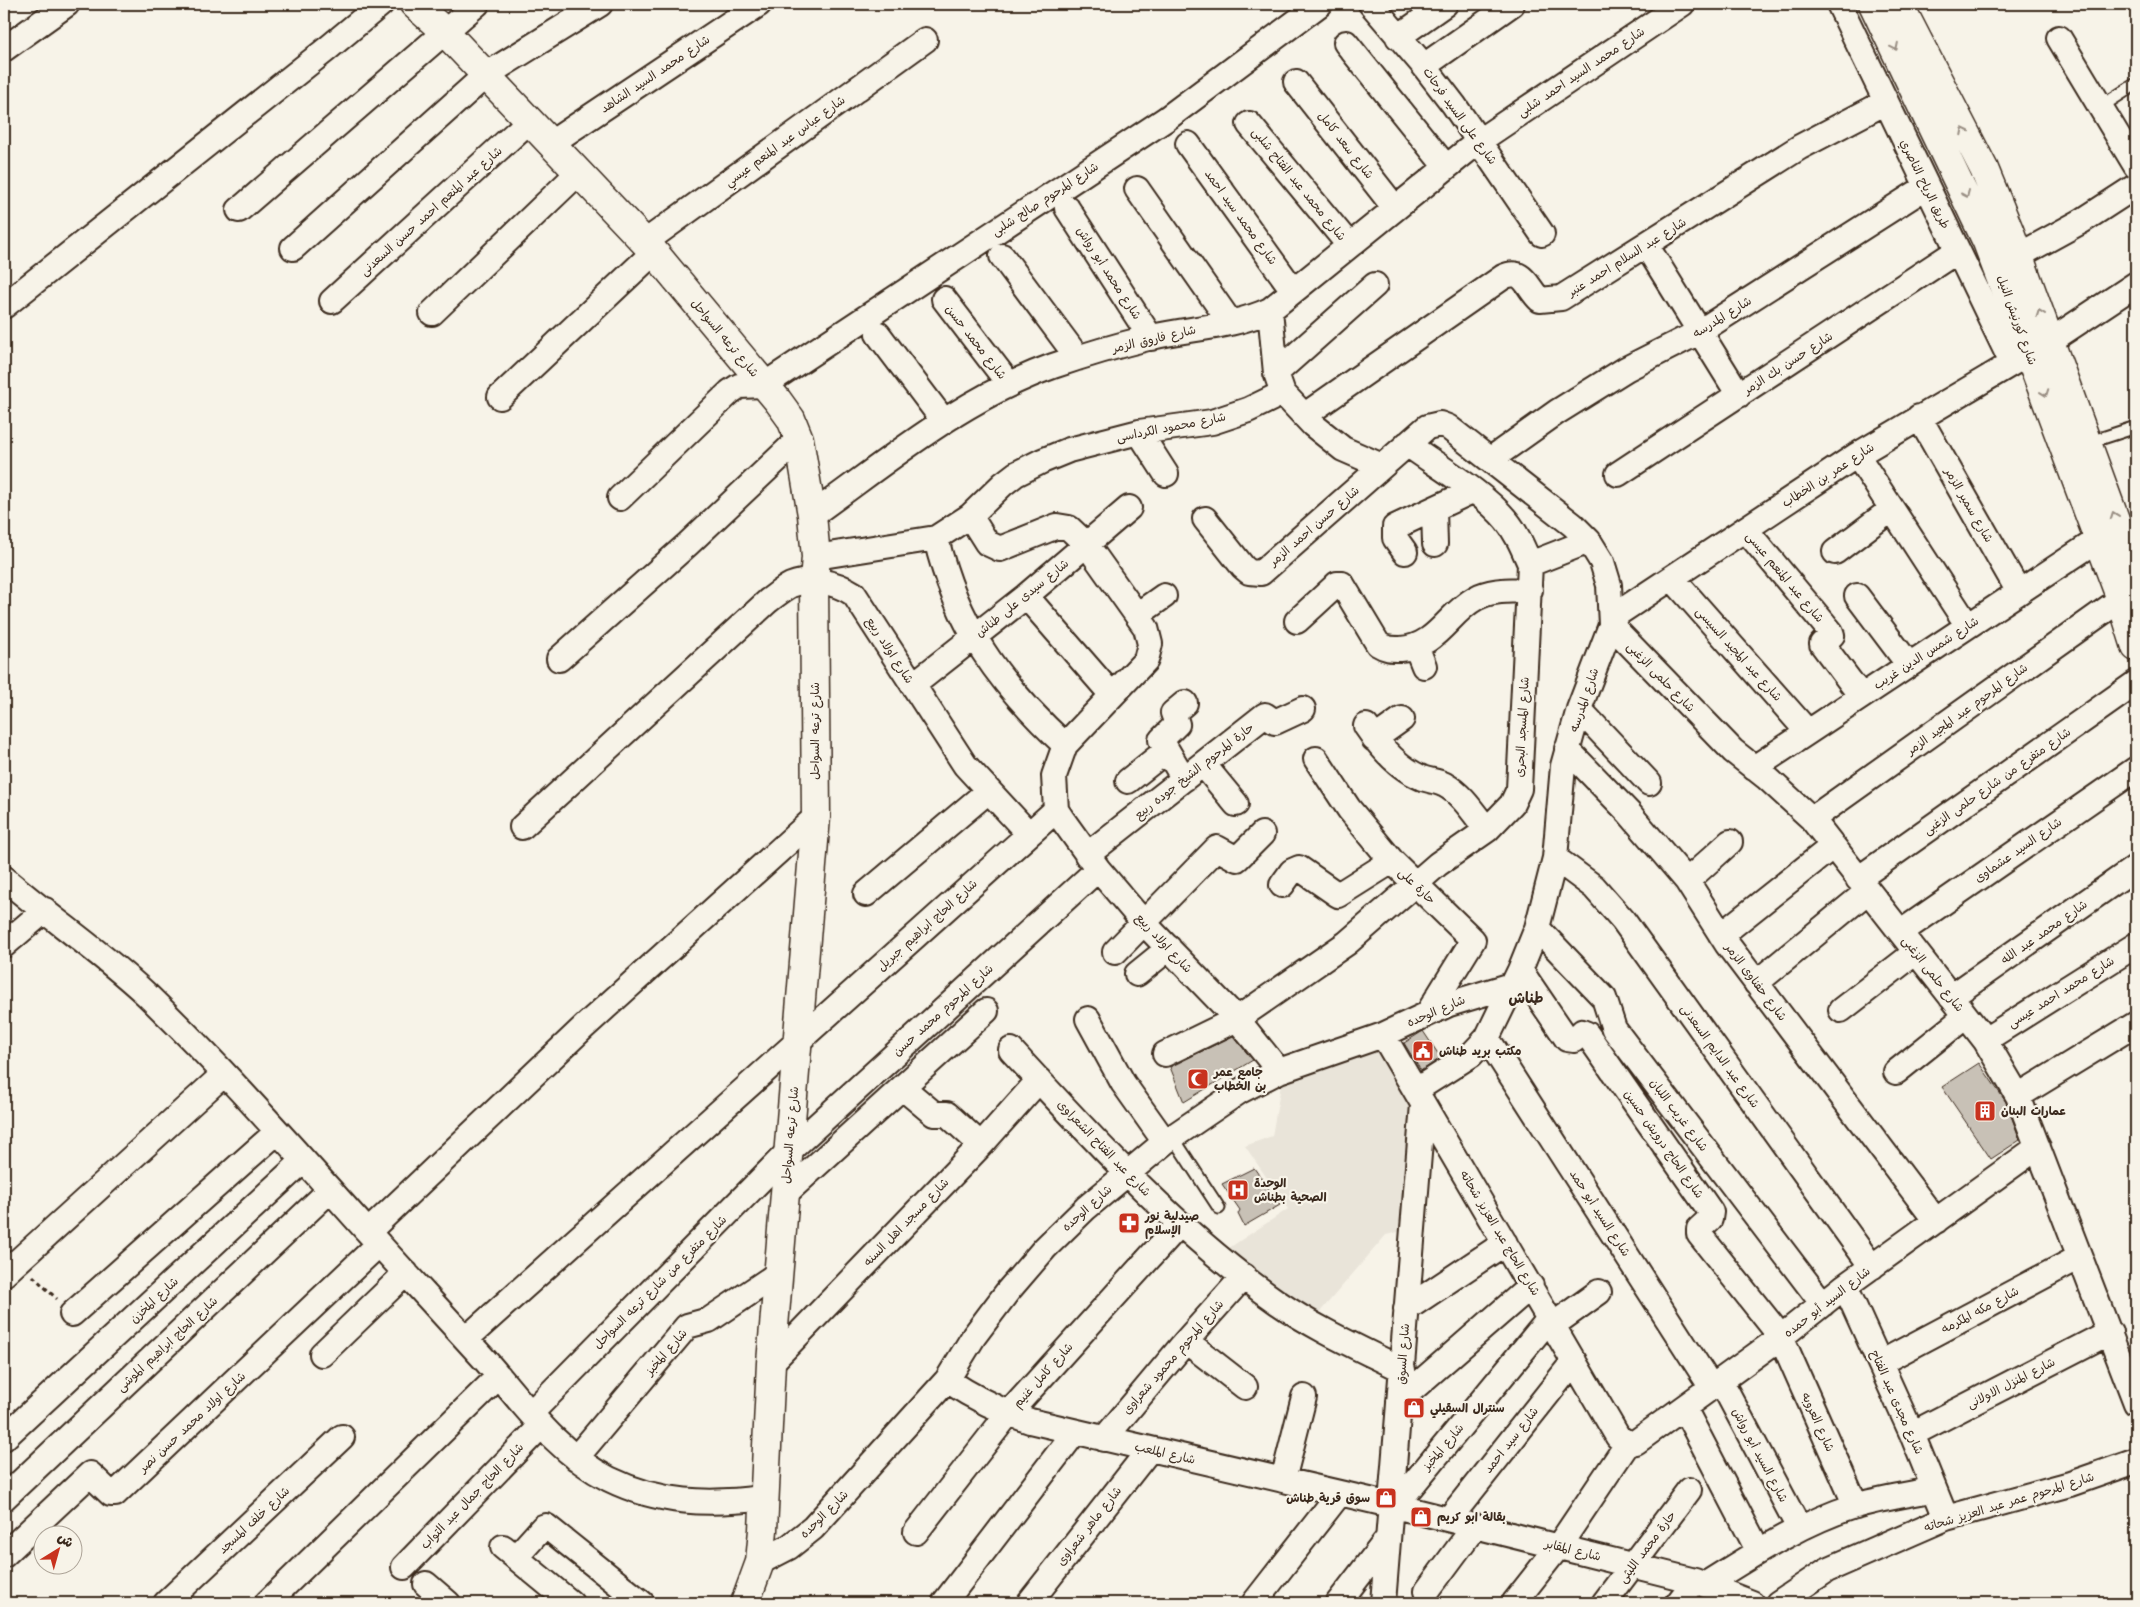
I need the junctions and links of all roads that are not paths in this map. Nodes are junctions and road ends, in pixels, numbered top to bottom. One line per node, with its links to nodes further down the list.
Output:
1 (67, 4): 20 (street)
2 (381, 4): 54 (street)
3 (414, 4): 15 (main road, شارع ترعه السواحل)
4 (477, 4): 15 (street)
5 (600, 4): 22 (street)
6 (759, 4): 30 (street, شارع محمد السيد الشاهد)
7 (1320, 4): 65 (street, شارع المرحوم صالح شلبى)
8 (1371, 4): 16 (street, شارع على السيد فرحات)
9 (1445, 4): 16 (street)
10 (1512, 4): 21 (street)
11 (1682, 4): 29 (street, شارع محمد السيد احمد شلبى)
12 (1839, 4): 25 (street, طريق الرياح الناصري)
13 (1873, 4): 61 (main road, شارع كورنيش النيل, one-way to 61)
14 (1900, 4): 48 (main road, شارع كورنيش النيل, one-way to 14)
15 (444, 31): 22 (main road, شارع ترعه السواحل); 40 (street)
16 (1398, 37): 21 (street, شارع على السيد فرحات)
17 (2059, 38): 26 (street)
18 (925, 40): 44 (street, شارع عباس عبد المنعم عيسي)
19 (1346, 43): 33 (street)
20 (4, 49)
21 (1424, 66): 29 (street, شارع على السيد فرحات)
22 (486, 75): 27 (main road, شارع ترعه السواحل); 45 (street)
23 (1296, 82): 39 (street, شارع سعد كامل)
24 (2136, 84): 26 (lane)
25 (1886, 102): 36 (street, طريق الرياح الناصري); 43 (street, شارع عبد السلام احمد عنبر)
26 (2100, 107): 32 (street)
27 (530, 121): 30 (main road, شارع ترعه السواحل); 53 (street, شارع عبد المنعم احمد حسن السعدنى)
28 (1249, 124): 42 (street, شارع محمد عبد الفتاح شلبى)
29 (1479, 141): 33 (street, شارع فاروق الزمر); 41 (street, شارع على السيد فرحات)
30 (551, 143): 34 (main road, شارع ترعه السواحل)
31 (1188, 144): 51 (street, شارع محمد سيد احمد)
32 (2136, 166)
33 (1446, 167): 39 (street, شارع فاروق الزمر)
34 (579, 172): 44 (main road, شارع ترعه السواحل); 56 (street)
35 (2136, 186): 48 (street)
36 (1926, 187): 46 (street, طريق الرياح الناصري); 58 (street, شارع المدرسه)
37 (1137, 189): 57 (street)
38 (1067, 208): 60 (street, شارع محمد أبو رواش)
39 (1395, 208): 42 (street, شارع فاروق الزمر)
40 (239, 210)
41 (1542, 234)
42 (1349, 245): 51 (street, شارع فاروق الزمر)
43 (1646, 245): 58 (street); 68 (street, شارع عبد السلام احمد عنبر)
44 (649, 247): 65 (main road, شارع ترعه السواحل); 67 (street, شارع عباس عبد المنعم عيسي)
45 (292, 248)
46 (1957, 251): 61 (street, طريق الرياح الناصري); 66 (street, شارع حسن بك الزمر)
47 (1002, 256): 62 (street)
48 (2018, 256): 61 (main road, شارع كورنيش النيل, one-way to 48)
49 (2136, 284): 61 (street, شارع عمر بن الخطاب)
50 (1374, 285): 63 (street, شارع محمود الكرداسى)
51 (1293, 290): 55 (street, شارع فاروق الزمر)
52 (944, 299): 64 (street, شارع محمد حسن)
53 (332, 301)
54 (4, 306)
55 (1270, 310): 57 (street, شارع فاروق الزمر); 63 (street)
56 (432, 313)
57 (1230, 322): 60 (street, شارع فاروق الزمر)
58 (1699, 332): 66 (street); 78 (street, شارع المدرسه)
59 (878, 334): 70 (street)
60 (1151, 338): 62 (street, شارع فاروق الزمر)
61 (2030, 352): 69 (street, شارع عمر بن الخطاب); 75 (main road, شارع كورنيش النيل); 92 (main road, شارع كورنيش النيل, one-way to 92)
62 (1078, 358): 64 (street, شارع فاروق الزمر)
63 (1280, 383): 68 (street); 73 (street, شارع محمود الكرداسى)
64 (1009, 384): 70 (street, شارع فاروق الزمر)
65 (764, 385): 74 (main road, شارع ترعه السواحل); 83 (street)
66 (1739, 395): 81 (street, شارع حسن بك الزمر)
67 (500, 397)
68 (1305, 415): 79 (street)
69 (1919, 418): 77 (street, شارع عمر بن الخطاب); 103 (street, شارع سمير الزمر)
70 (943, 420): 87 (street, شارع فاروق الزمر)
71 (1428, 426): 76 (street, شارع حسن احمد الزمر); 78 (street, شارع المدرسه)
72 (2136, 427): 75 (lane)
73 (1139, 432): 80 (street); 88 (street, شارع محمود الكرداسى)
74 (799, 439): 87 (main road, شارع ترعه السواحل); 113 (street)
75 (2087, 443): 101 (main road, شارع كورنيش النيل, one-way to 75)
76 (1407, 444): 79 (street, شارع حسن احمد الزمر); 82 (street, شارع المسجد البحرى)
77 (1857, 455): 86 (street); 90 (street, شارع عمر بن الخطاب)
78 (1491, 459): 93 (street, شارع المدرسه)
79 (1382, 466): 89 (street, شارع حسن احمد الزمر)
80 (1166, 474)
81 (1618, 474)
82 (1472, 491): 85 (street); 98 (street, شارع المسجد البحرى)
83 (620, 498)
84 (1129, 508): 95 (street, شارع سيدى على طناش)
85 (1434, 509): 94 (street); 96 (street)
86 (1892, 509): 97 (street); 110 (street)
87 (812, 516): 99 (main road, شارع ترعه السواحل)
88 (970, 516): 91 (street, شارع محمود الكرداسى); 95 (street)
89 (1205, 519)
90 (1744, 529): 100 (street, شارع عمر بن الخطاب); 118 (street, شارع عبد المنعم عيسى)
91 (936, 538): 99 (street, شارع محمود الكرداسى); 111 (street)
92 (2099, 539): 101 (main road, شارع كورنيش النيل); 103 (street, شارع شمس الدين غريب)
93 (1589, 541): 98 (street); 109 (street, شارع المدرسه)
94 (1435, 544)
95 (1087, 545): 104 (street, شارع سيدى على طناش); 107 (street)
96 (1405, 552)
97 (1835, 552)
98 (1530, 564): 102 (street, شارع المسجد البحرى)
99 (815, 569): 116 (street, شارع اولاد ربيع); 137 (main road, شارع ترعه السواحل); 139 (street, شارع محمود الكرداسى)
100 (1672, 578): 109 (street, شارع عمر بن الخطاب); 123 (street, شارع عبد المجيد السيسى)
101 (2129, 588): 112 (main road, شارع كورنيش النيل); 138 (street, شارع المرحوم عبد المجيد الزمر)
102 (1530, 590): 108 (street); 140 (street, شارع المسجد البحرى)
103 (2019, 592): 110 (street, شارع شمس الدين غريب)
104 (1026, 596): 111 (street, شارع سيدى على طناش); 117 (street)
105 (1164, 596): 107 (street)
106 (1857, 596): 114 (street)
107 (1137, 615): 117 (street)
108 (1297, 621)
109 (1611, 621): 121 (street, شارع المدرسه); 129 (street, شارع حلمى الزغبى)
110 (1968, 626): 114 (street, شارع شمس الدين غريب)
111 (974, 638): 116 (street, شارع سيدى على طناش); 124 (street)
112 (2136, 646)
113 (559, 659)
114 (1909, 664): 118 (street, شارع شمس الدين غريب)
115 (2136, 683): 153 (street, شارع متفرع من شارع حلمى الزغبى)
116 (913, 685): 134 (street, شارع اولاد ربيع)
117 (1112, 695): 124 (street)
118 (1861, 696): 123 (street, شارع شمس الدين غريب)
119 (1185, 703): 125 (street)
120 (1303, 709): 128 (street, حارة المرحوم الشيخ جوده ربيع)
121 (1578, 709): 126 (street, شارع المدرسه); 133 (street)
122 (1402, 719): 140 (street)
123 (1807, 731): 129 (street, شارع شمس الدين غريب)
124 (1065, 746): 136 (street)
125 (1166, 750): 131 (street); 132 (street)
126 (1567, 750): 145 (street, شارع المدرسه); 150 (street, شارع حفناوى الزمر)
127 (1316, 759): 146 (street, حارة على)
128 (1203, 764): 131 (street, حارة المرحوم الشيخ جوده ربيع); 135 (street)
129 (1754, 768): 138 (street, شارع حلمى الزغبى)
130 (2136, 769): 158 (street, شارع السيد عشماوى)
131 (1184, 779): 147 (street, حارة المرحوم الشيخ جوده ربيع)
132 (1128, 781)
133 (1649, 783)
134 (987, 792): 141 (street, شارع اولاد ربيع); 154 (street)
135 (1236, 804)
136 (1056, 810): 141 (street, شارع الحاج ابراهيم جبريل); 147 (street, شارع اولاد ربيع)
137 (816, 817): 179 (main road, شارع ترعه السواحل); 201 (street)
138 (1812, 820): 144 (street, شارع حلمى الزغبى)
139 (522, 827)
140 (1487, 830): 151 (street, شارع المسجد البحرى)
141 (1028, 833): 179 (street, شارع الحاج ابراهيم جبريل)
142 (1262, 834): 156 (street)
143 (1730, 842): 150 (street)
144 (1833, 846): 153 (street, شارع حلمى الزغبى); 159 (street)
145 (1555, 858): 157 (street, شارع المدرسه); 204 (street, شارع عبد الدايم السعدنى)
146 (1392, 861): 151 (street, حارة على); 152 (street)
147 (1092, 862): 156 (street, شارع اولاد ربيع); 193 (street, شارع المرحوم محمد حسن)
148 (2136, 867): 168 (street, شارع محمد عبد الله)
149 (4, 878): 155 (street)
150 (1687, 881): 159 (street, شارع حفناوى الزمر)
151 (1415, 884): 171 (street, حارة على); 174 (street, شارع المسجد البحرى)
152 (1282, 885)
153 (1863, 885): 158 (street, شارع حلمى الزغبى); 167 (street, شارع متفرع من شارع حلمى الزغبى)
154 (866, 894)
155 (45, 910): 161 (street); 184 (street)
156 (1143, 922): 162 (street, شارع اولاد ربيع); 163 (street)
157 (1537, 928): 166 (street, شارع المدرسه); 212 (street, شارع غريب اللبان)
158 (1901, 932): 164 (street, شارع حلمى الزغبى)
159 (1721, 935): 167 (street, شارع حفناوى الزمر)
160 (2136, 944): 178 (street, شارع محمد احمد عيسى)
161 (4, 945)
162 (1169, 948): 165 (street); 174 (street, شارع اولاد ربيع)
163 (1115, 952)
164 (1916, 952): 168 (street, شارع حلمى الزغبى); 169 (street)
165 (1137, 974)
166 (1516, 978): 171 (street, شارع الوحده); 177 (street, شارع المدرسه); 217 (street, شارع الحاج درويش حسين)
167 (1756, 983): 199 (street, شارع حفناوى الزمر)
168 (1951, 998): 172 (street, شارع حلمى الزغبى)
169 (1841, 1010)
170 (986, 1011): 186 (street)
171 (1428, 1013): 176 (street, شارع الوحده)
172 (1966, 1016): 178 (street, شارع حلمى الزغبى); 183 (street)
173 (1088, 1019): 190 (street)
174 (1237, 1019): 181 (street, شارع المسجد البحرى); 182 (street, شارع اولاد ربيع)
175 (2136, 1024): 187 (street)
176 (1382, 1035): 182 (street, شارع الوحده); 188 (street, شارع الحاج عبد العزيز شحاته)
177 (1487, 1038): 188 (street, شارع المدرسه); 227 (street, شارع السيد أبو حمد)
178 (1985, 1040): 187 (street, شارع حلمى الزغبى)
179 (798, 1042): 193 (main road, شارع ترعه السواحل); 218 (street, شارع الحاج ابراهيم جبريل)
180 (1011, 1050): 185 (street, شارع عبد الفتاح الشعراوى)
181 (1165, 1054)
182 (1279, 1071): 190 (street, شارع الوحده)
183 (1896, 1072)
184 (224, 1074): 189 (street); 207 (street)
185 (1039, 1080): 191 (street, شارع مسجد اهل السنه); 195 (street, شارع عبد الفتاح الشعراوى)
186 (903, 1088): 191 (street); 197 (street)
187 (2018, 1096): 192 (street, شارع حلمى الزغبى)
188 (1420, 1097): 202 (street, شارع الحاج عبد العزيز شحاته); 213 (street, شارع السوق)
189 (277, 1132): 194 (street); 214 (street)
190 (1168, 1139): 195 (street, شارع الوحده); 198 (lane)
191 (981, 1145): 222 (street, شارع مسجد اهل السنه)
192 (2038, 1147): 199 (street, شارع السيد أبو حمده); 203 (street, شارع حلمى الزغبى)
193 (788, 1152): 197 (main road, شارع ترعه السواحل); 234 (street, شارع متفرع من شارع ترعه السواحل)
194 (304, 1161): 196 (street); 239 (street, شارع المخزن)
195 (1127, 1173): 200 (street, شارع عبد الفتاح الشعراوى); 226 (street, شارع الوحده)
196 (330, 1190): 201 (street); 248 (street, شارع الحاج ابراهيم الموشى)
197 (785, 1194): 206 (main road, شارع ترعه السواحل)
198 (1219, 1208)
199 (1936, 1221): 204 (street, شارع السيد أبو حمده)
200 (1179, 1225): 208 (street, شارع عبد الفتاح الشعراوى); 233 (street, شارع كامل غنيم)
201 (374, 1238): 205 (street); 260 (street, شارع اولاد محمد حسن نصر)
202 (1505, 1243): 209 (street, شارع الحاج عبد العزيز شحاته); 213 (street)
203 (2080, 1257): 216 (street, شارع حلمى الزغبى); 223 (street, شارع مكه المكرمه)
204 (1872, 1267): 210 (street, شارع السيد أبو حمده)
205 (406, 1273): 218 (street); 220 (street)
206 (778, 1273): 222 (main road, شارع ترعه السواحل); 242 (street, شارع المخبز)
207 (4, 1274)
208 (1244, 1276): 219 (street, شارع المرحوم محمود شعراوى); 224 (street, شارع عبد الفتاح الشعراوى)
209 (1531, 1286): 215 (street, شارع الحاج عبد العزيز شحاته); 230 (street)
210 (1845, 1286): 212 (street, شارع السيد أبو حمده); 223 (street, شارع مجدى عبد الفتاح)
211 (1599, 1292): 215 (street, شارع المخبز)
212 (1823, 1304): 217 (street, شارع السيد أبو حمده)
213 (1406, 1309): 224 (street, شارع السوق)
214 (72, 1314)
215 (1551, 1322): 221 (street, شارع الحاج عبد العزيز شحاته); 250 (street, شارع المخبز)
216 (2110, 1332): 231 (street, شارع حلمى الزغبى); 236 (street, شارع المنزل الاولانى)
217 (1781, 1337): 227 (street, شارع السيد أبو حمده); 251 (street, شارع العروبه)
218 (466, 1339): 225 (street)
219 (1186, 1341): 228 (street); 240 (street, شارع المرحوم محمود شعراوى)
220 (322, 1354)
221 (1574, 1361): 238 (street, شارع الحاج عبد العزيز شحاته); 253 (street, شارع سيد احمد)
222 (771, 1363): 249 (main road, شارع ترعه السواحل)
223 (1880, 1363): 236 (street, شارع مجدى عبد الفتاح)
224 (1403, 1370): 230 (street, شارع السوق)
225 (499, 1376): 234 (street); 268 (street)
226 (948, 1380): 233 (street, شارع الملعب); 261 (street, شارع الوحده)
227 (1716, 1385): 232 (street, شارع السيد أبو حمده); 255 (street, شارع السيد أبو رواش)
228 (1244, 1386)
229 (1304, 1397): 244 (street)
230 (1400, 1401): 250 (street, شارع السوق)
231 (2136, 1403)
232 (1684, 1408): 238 (street, شارع السيد أبو حمده); 259 (street)
233 (1008, 1414): 235 (street, شارع الملعب); 256 (street, شارع كامل غنيم)
234 (536, 1419): 242 (street); 263 (street, شارع الحاج جمال عبد التواب)
235 (1075, 1432): 240 (street, شارع الملعب); 273 (street)
236 (1912, 1434): 245 (street, شارع مجدى عبد الفتاح)
237 (342, 1437): 267 (street, شارع خلف المسجد)
238 (1622, 1437): 258 (street)
239 (4, 1438)
240 (1104, 1439): 241 (street, شارع الملعب)
241 (1150, 1450): 244 (street, شارع الملعب); 274 (street, شارع ماهر شعراوى)
242 (576, 1458): 249 (street)
243 (2136, 1461): 252 (street, شارع المرحوم عمر عبد العزيز شحاته)
244 (1283, 1480): 247 (street, شارع الملعب)
245 (1934, 1489): 251 (street); 252 (street, شارع مجدى عبد الفتاح)
246 (1689, 1490): 262 (street, حارة محمد الليثى)
247 (1340, 1493): 250 (street, شارع الملعب); 275 (street)
248 (4, 1498)
249 (763, 1498): 261 (main road, شارع ترعه السواحل)
250 (1393, 1505): 253 (street, شارع المقابر); 257 (street, شارع السوق)
251 (1856, 1506): 255 (street)
252 (1946, 1518): 282 (street, شارع المرحوم عمر عبد العزيز شحاته)
253 (1449, 1519): 254 (street, شارع المقابر)
254 (1475, 1526): 258 (street, شارع المقابر); 266 (street)
255 (1799, 1528): 259 (street)
256 (916, 1532)
257 (1388, 1538): 276 (street); 277 (street, شارع السوق)
258 (1558, 1546): 262 (street, شارع المقابر); 278 (street)
259 (1758, 1550): 264 (street)
260 (4, 1555)
261 (760, 1562): 272 (main road, شارع ترعه السواحل)
262 (1633, 1565): 264 (street, شارع المقابر); 279 (street, حارة محمد الليثى)
263 (404, 1567)
264 (1700, 1582): 280 (street); 281 (street, شارع المقابر)
265 (426, 1584): 269 (street)
266 (1427, 1591)
267 (166, 1603)
268 (266, 1603)
269 (448, 1603)
270 (571, 1603): 271 (street)
271 (642, 1603)
272 (745, 1603)
273 (944, 1603)
274 (1029, 1603)
275 (1254, 1603)
276 (1338, 1603)
277 (1383, 1603)
278 (1514, 1603)
279 (1604, 1603)
280 (1678, 1603)
281 (1750, 1603)
282 (1778, 1603)

